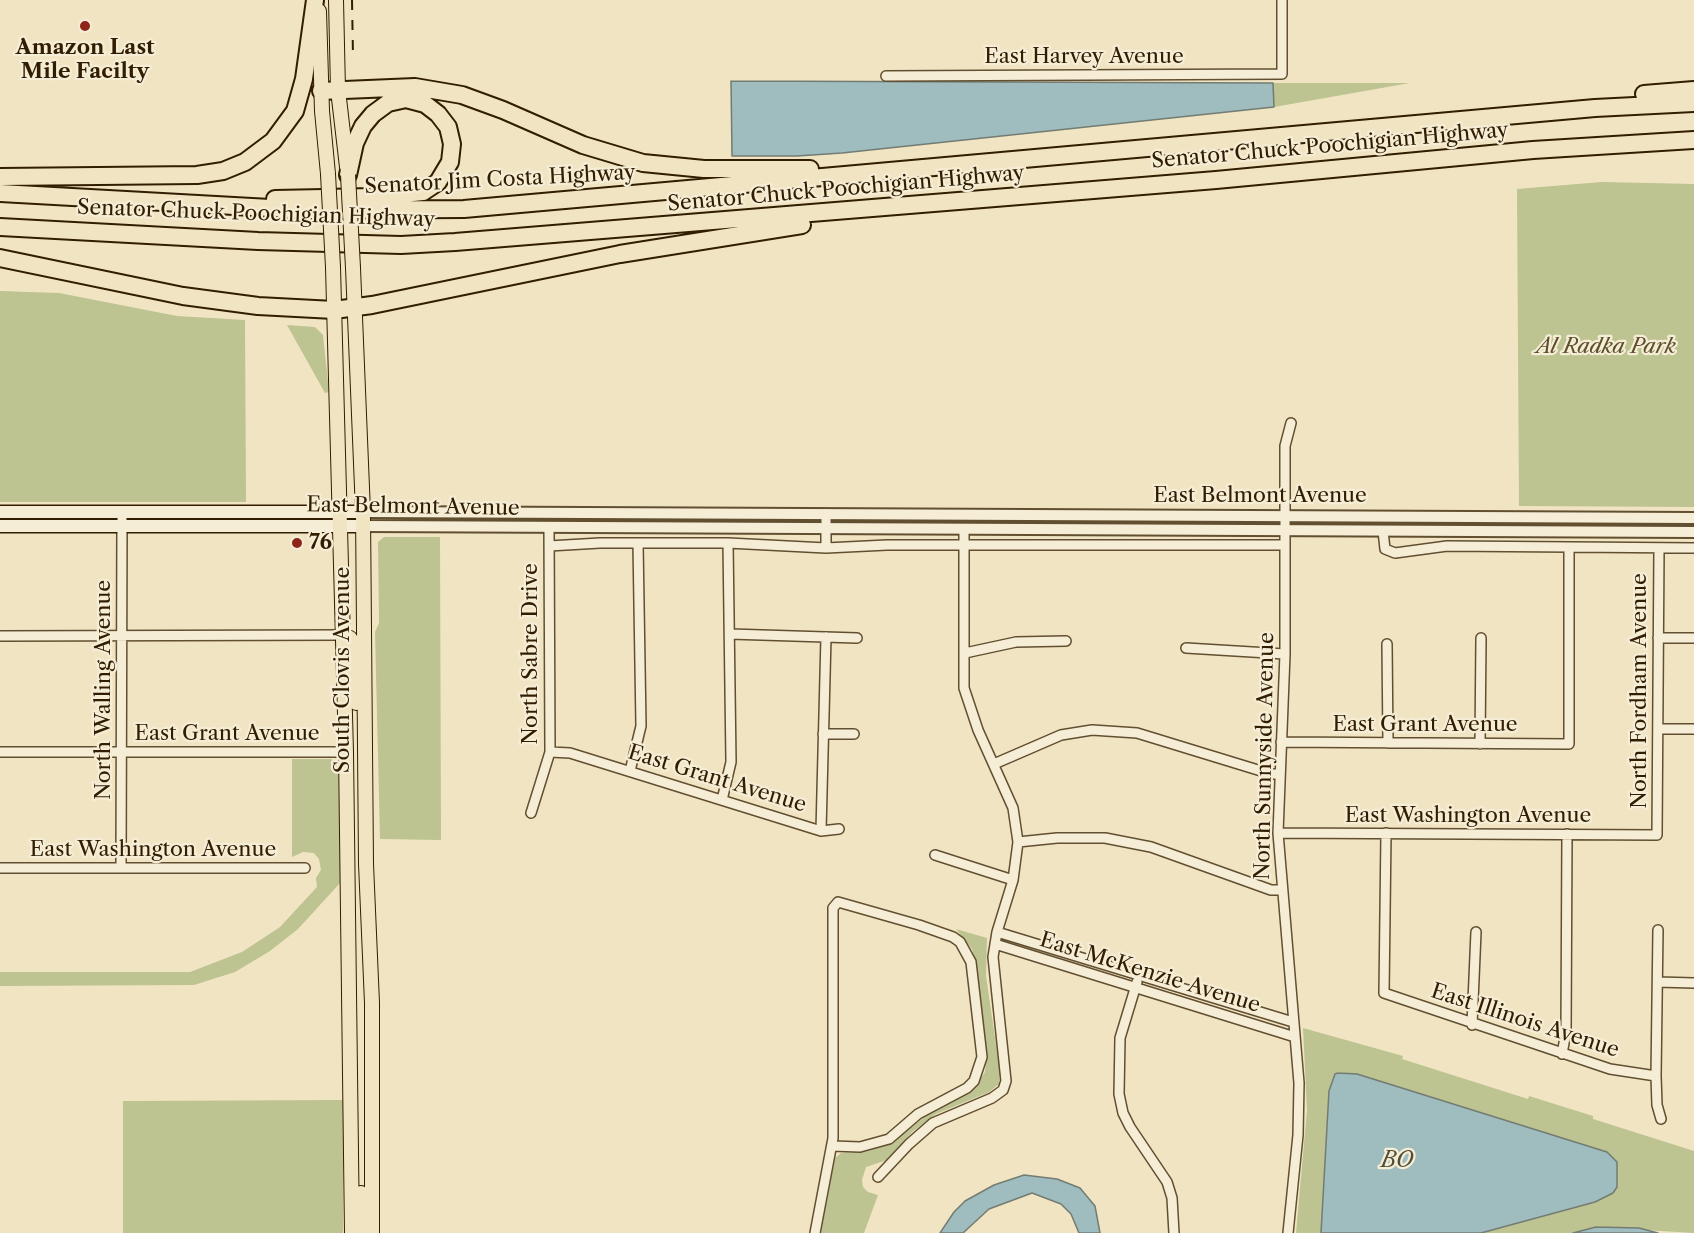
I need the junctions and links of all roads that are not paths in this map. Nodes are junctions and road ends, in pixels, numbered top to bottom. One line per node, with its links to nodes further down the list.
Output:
1 (317, 0): 7 (main road, South Clovis Avenue); 15 (highway)
2 (1282, 0): 4 (street, East Harvey Avenue)
3 (335, 4): 5 (main road, South Clovis Avenue)
4 (886, 76)
5 (338, 90): 7 (highway); 13 (highway); 14 (main road, South Clovis Avenue)
6 (1694, 90): 9 (highway)
7 (321, 91): 22 (main road, South Clovis Avenue, bridge)
8 (1694, 103): 9 (highway, Senator Chuck Poochigian Highway)
9 (1517, 115): 13 (highway, Senator Chuck Poochigian Highway)
10 (1694, 140): 11 (highway, Senator Chuck Poochigian Highway)
11 (1612, 144): 12 (highway); 18 (highway, Senator Chuck Poochigian Highway)
12 (1694, 148)
13 (931, 168): 17 (highway, Senator Jim Costa Highway)
14 (348, 175): 17 (highway); 21 (main road, South Clovis Avenue, bridge)
15 (0, 177)
16 (0, 193): 17 (highway, Senator Jim Costa Highway)
17 (121, 200)
18 (936, 204): 19 (highway, Senator Chuck Poochigian Highway); 21 (highway)
19 (0, 227)
20 (0, 258): 22 (highway)
21 (356, 308): 22 (highway); 26 (main road, South Clovis Avenue)
22 (334, 310): 31 (main road, South Clovis Avenue)
23 (1291, 423): 28 (street, North Sunnyside Avenue)
24 (0, 512): 25 (main road, East Belmont Avenue)
25 (122, 512): 31 (main road, East Belmont Avenue); 33 (street, North Walling Avenue)
26 (363, 512): 27 (street, East Belmont Avenue); 31 (main road, East Belmont Avenue); 34 (main road, South Clovis Avenue)
27 (826, 514): 28 (street, East Belmont Avenue); 36 (street)
28 (1284, 516): 29 (street, East Belmont Avenue); 38 (street, North Sunnyside Avenue)
29 (1557, 517): 30 (street, East Belmont Avenue); 40 (street)
30 (1694, 518)
31 (341, 519): 33 (main road, East Belmont Avenue); 34 (main road, East Belmont Avenue); 52 (main road, South Clovis Avenue)
32 (0, 526): 33 (main road, East Belmont Avenue)
33 (122, 526): 54 (street, North Walling Avenue)
34 (363, 526): 35 (street, East Belmont Avenue); 68 (main road, South Clovis Avenue)
35 (549, 528): 36 (street, East Belmont Avenue); 46 (street, North Sabre Drive)
36 (826, 528): 37 (street, East Belmont Avenue); 48 (street)
37 (964, 529): 38 (street, East Belmont Avenue); 44 (street)
38 (1284, 530): 39 (street, East Belmont Avenue); 45 (street, North Sunnyside Avenue)
39 (1383, 531): 40 (street, East Belmont Avenue); 47 (street, East Belmont Avenue)
40 (1466, 532): 41 (street, East Belmont Avenue)
41 (1694, 532)
42 (638, 543): 43 (street); 46 (street); 79 (street)
43 (728, 543): 48 (street); 51 (street)
44 (964, 545): 45 (street); 48 (street); 63 (street)
45 (1284, 545): 64 (street, North Sunnyside Avenue)
46 (549, 546): 76 (street, North Sabre Drive)
47 (1569, 547): 49 (street, East Belmont Avenue); 73 (street, East Grant Avenue)
48 (826, 548)
49 (1659, 548): 50 (street, East Belmont Avenue); 58 (street, North Fordham Avenue)
50 (1694, 548)
51 (730, 634): 55 (street); 82 (street)
52 (343, 635): 54 (street); 65 (main road, South Clovis Avenue); 68 (main road)
53 (0, 636): 54 (street)
54 (122, 636): 77 (street, North Walling Avenue)
55 (826, 637): 56 (street); 69 (street)
56 (857, 638)
57 (1481, 638): 73 (street)
58 (1658, 638): 59 (street); 66 (street, North Fordham Avenue)
59 (1694, 638)
60 (1066, 641): 63 (street)
61 (1387, 644): 72 (street)
62 (1186, 648): 64 (street)
63 (965, 653): 78 (street)
64 (1285, 654): 71 (street, North Sunnyside Avenue)
65 (344, 686): 75 (main road, South Clovis Avenue); 81 (main road)
66 (1659, 729): 67 (street); 89 (street, North Fordham Avenue)
67 (1694, 729)
68 (364, 731): 81 (main road, South Clovis Avenue)
69 (823, 734): 70 (street); 85 (street)
70 (854, 734)
71 (1281, 742): 72 (street, East Grant Avenue); 80 (street, North Sunnyside Avenue)
72 (1388, 743): 73 (street, East Grant Avenue)
73 (1480, 744)
74 (0, 752): 77 (street, East Grant Avenue)
75 (346, 752): 77 (street, East Grant Avenue); 111 (main road, South Clovis Avenue)
76 (550, 752): 79 (street, East Grant Avenue); 83 (street, North Sabre Drive)
77 (121, 753): 93 (street, North Walling Avenue)
78 (994, 764): 80 (street); 90 (street)
79 (630, 771): 82 (street, East Grant Avenue)
80 (1280, 774): 86 (street, North Sunnyside Avenue)
81 (365, 795): 116 (main road, South Clovis Avenue)
82 (722, 800): 85 (street, East Grant Avenue)
83 (531, 813)
84 (839, 829): 85 (street, East Grant Avenue)
85 (821, 831)
86 (1278, 832): 87 (street, East Washington Avenue); 96 (street, North Sunnyside Avenue)
87 (1386, 833): 88 (street, East Washington Avenue); 106 (street, East Illinois Avenue)
88 (1567, 834): 89 (street, East Washington Avenue); 108 (street)
89 (1657, 835)
90 (1018, 842): 95 (street); 96 (street)
91 (934, 855): 95 (street)
92 (0, 868): 93 (street, East Washington Avenue)
93 (121, 868): 94 (street, East Washington Avenue)
94 (305, 868)
95 (1013, 880): 98 (street)
96 (1281, 890): 105 (street, North Sunnyside Avenue)
97 (1658, 930): 102 (street)
98 (997, 932): 100 (street); 101 (street, East McKenzie Avenue)
99 (1476, 932): 106 (street)
100 (995, 944): 104 (street, East McKenzie Avenue); 113 (street)
101 (1139, 975): 104 (street); 105 (street, East McKenzie Avenue)
102 (1658, 982): 103 (street); 109 (street)
103 (1694, 983)
104 (1135, 988): 107 (street, East McKenzie Avenue); 118 (street)
105 (1293, 1022): 107 (street, North Sunnyside Avenue)
106 (1472, 1024): 108 (street, East Illinois Avenue)
107 (1295, 1037): 119 (street, North Sunnyside Avenue)
108 (1562, 1054): 109 (street, East Illinois Avenue)
109 (1656, 1076): 110 (street)
110 (1661, 1119)
111 (351, 1144): 114 (main road, South Clovis Avenue); 115 (main road)
112 (832, 1146): 112 (street); 117 (street)
113 (878, 1178)
114 (352, 1233)
115 (362, 1233)
116 (372, 1233)
117 (815, 1233)
118 (1174, 1233)
119 (1288, 1233)

